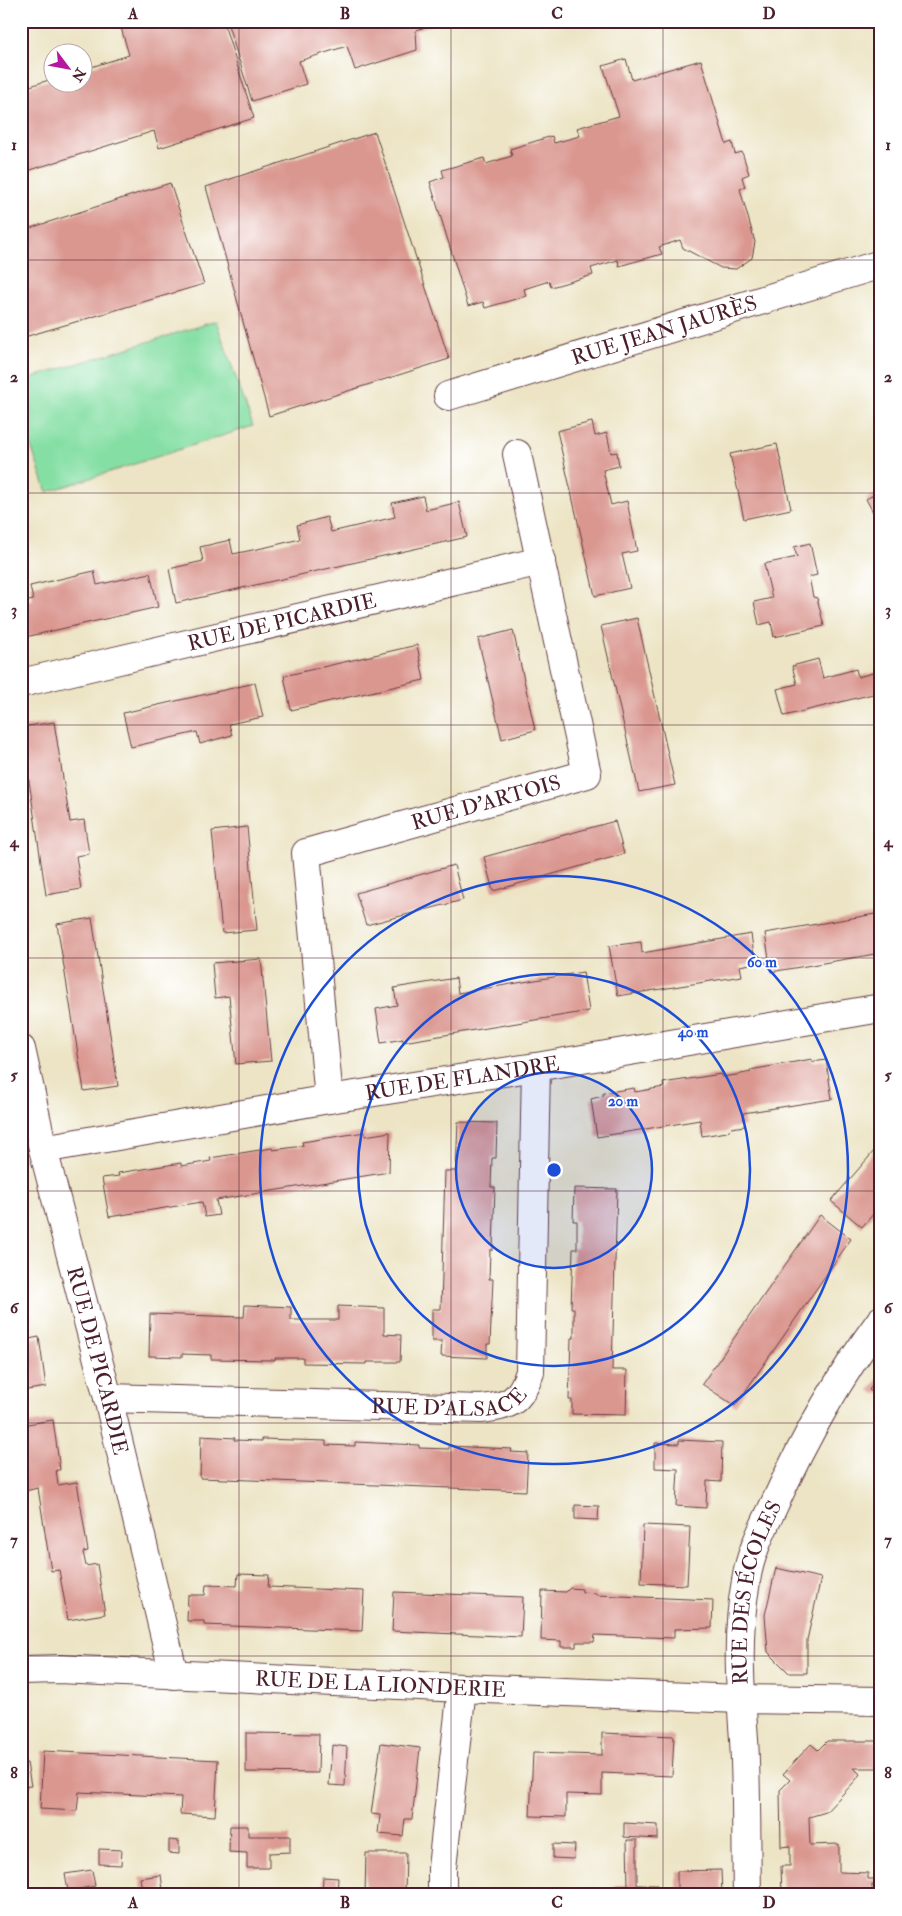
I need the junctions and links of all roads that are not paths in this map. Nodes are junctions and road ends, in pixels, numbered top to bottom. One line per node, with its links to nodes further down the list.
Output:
1 (881, 264): 2 (street, RUE JEAN JAURÈS)
2 (448, 396)
3 (517, 454): 4 (street, RUE D'ARTOIS)
4 (541, 561): 5 (street, RUE DE PICARDIE); 9 (street, RUE D'ARTOIS)
5 (21, 683)
6 (881, 1008): 8 (street, RUE DE FLANDRE)
7 (21, 1049): 10 (street, RUE DE PICARDIE)
8 (536, 1067): 9 (street, RUE DE FLANDRE); 12 (street, RUE D'ALSACE)
9 (330, 1099): 10 (street, RUE DE FLANDRE)
10 (43, 1149): 12 (street, RUE DE PICARDIE)
11 (881, 1320): 16 (street, RUE DES ÉCOLES)
12 (108, 1398): 14 (street, RUE DE PICARDIE)
13 (21, 1670): 14 (street, RUE DE LA LIONDERIE)
14 (174, 1674): 15 (street, RUE DE LA LIONDERIE)
15 (462, 1688): 16 (street, RUE DE LA LIONDERIE); 18 (street)
16 (740, 1699): 17 (street, RUE DE LA LIONDERIE); 19 (street, RUE DES ÉCOLES)
17 (881, 1701)
18 (442, 1895)
19 (746, 1895)

